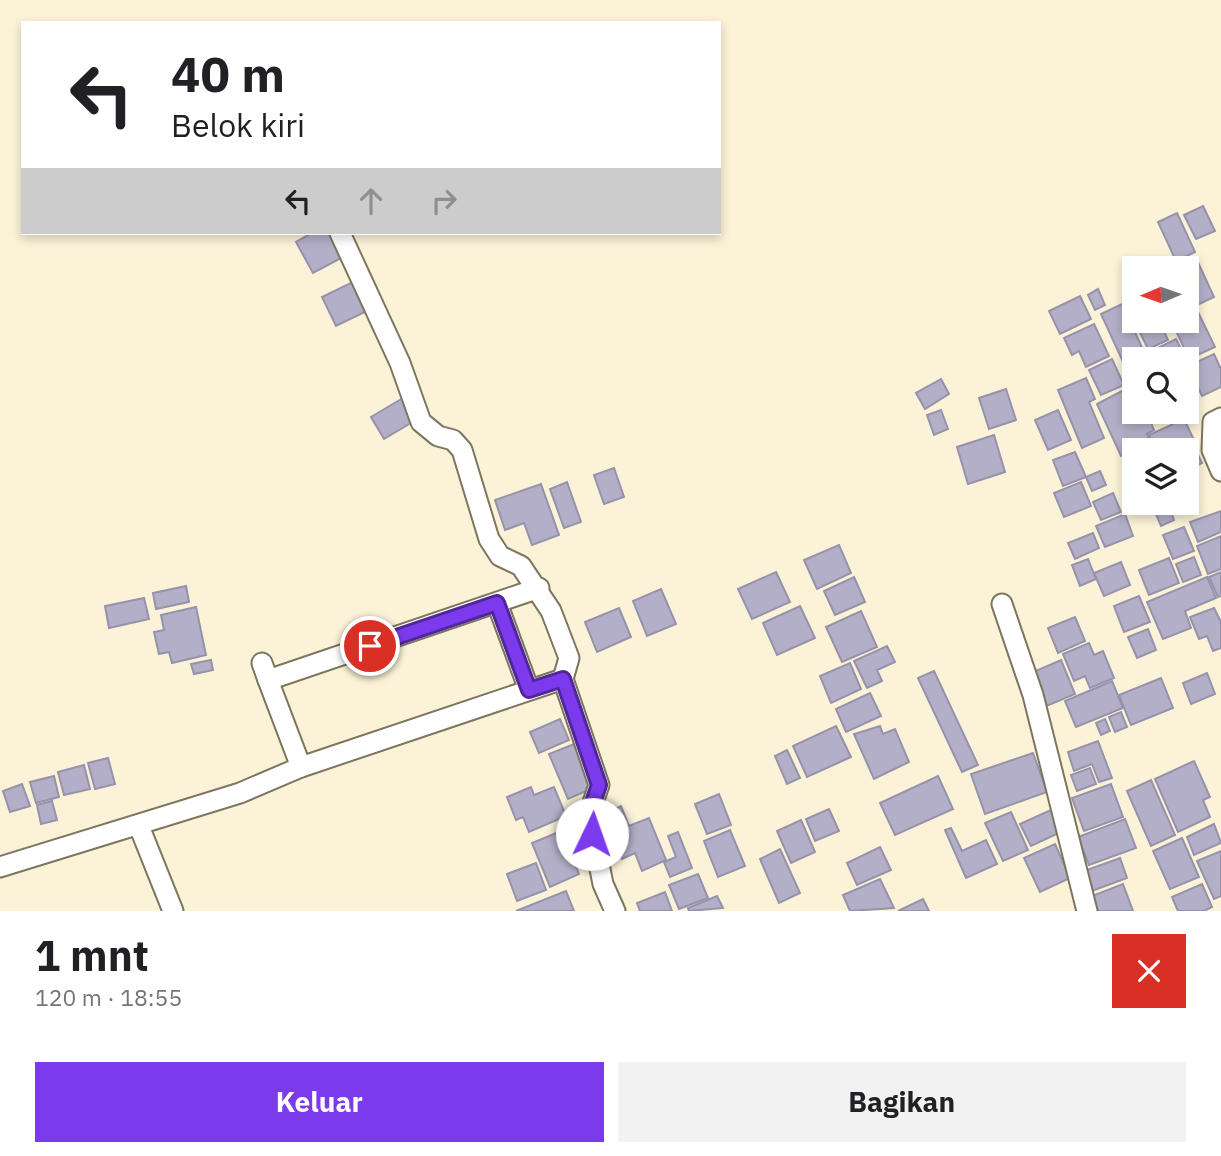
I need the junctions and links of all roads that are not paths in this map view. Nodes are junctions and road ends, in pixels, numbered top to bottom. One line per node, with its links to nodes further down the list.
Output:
1 (341, 235): 4 (street)
2 (1221, 418): 3 (street)
3 (1221, 471)
4 (539, 588): 5 (street); 7 (street)
5 (497, 603): 8 (street); 9 (street)
6 (1002, 604): 14 (street)
7 (563, 679): 8 (street); 13 (street)
8 (529, 690): 9 (street)
9 (300, 767): 10 (street)
10 (139, 826): 11 (street); 12 (street)
11 (0, 867)
12 (173, 911)
13 (615, 911)
14 (1087, 911)

